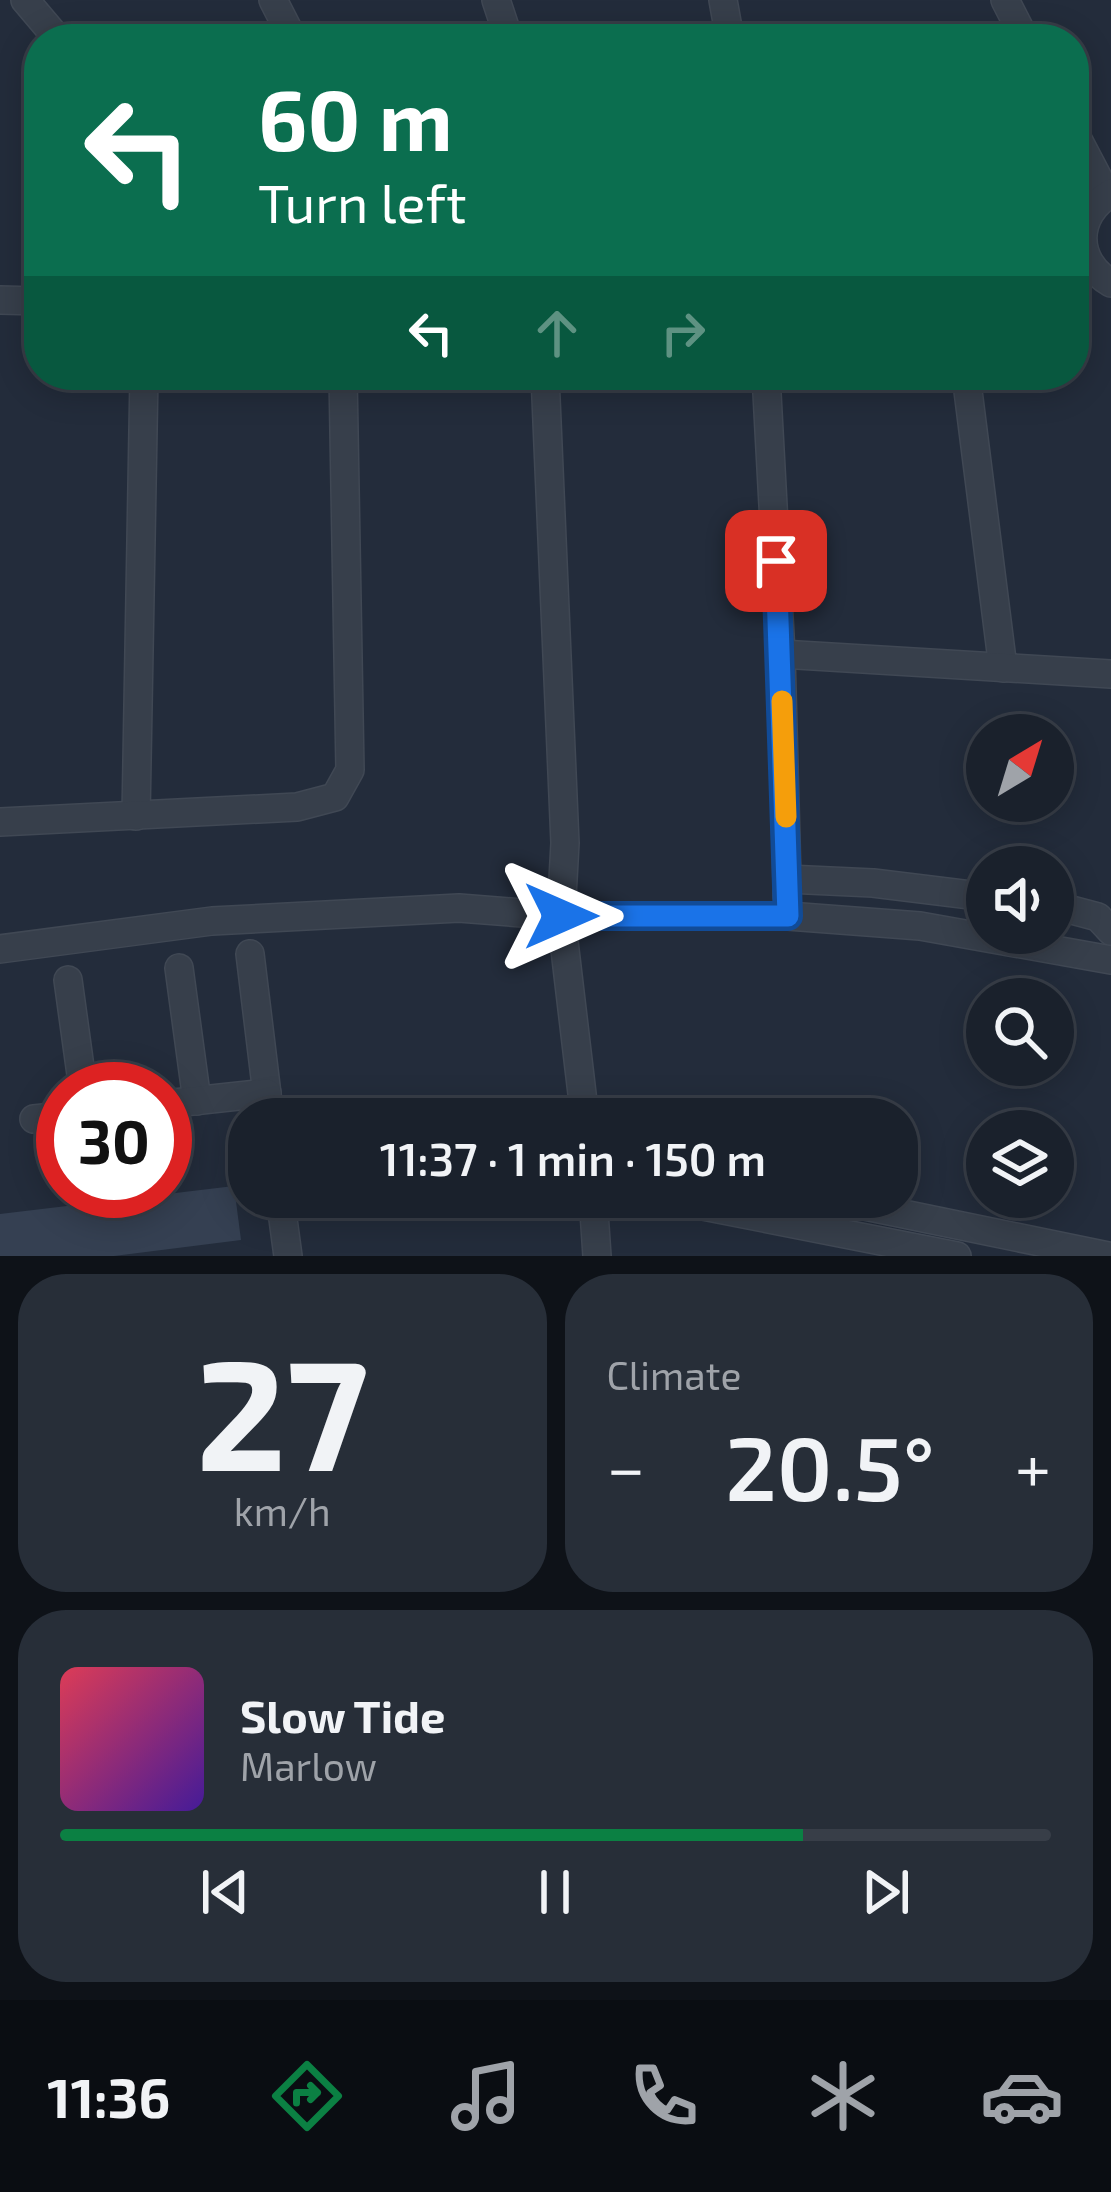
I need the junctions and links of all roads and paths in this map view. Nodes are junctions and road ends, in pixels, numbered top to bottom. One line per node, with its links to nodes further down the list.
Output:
1 (25, 0): 2 (street)
2 (45, 24)
3 (1089, 159): 4 (street)
4 (1109, 194)
5 (144, 390): 13 (street)
6 (343, 390): 13 (street)
7 (546, 390): 18 (street)
8 (767, 390): 10 (street)
9 (968, 390): 11 (street)
10 (782, 654): 11 (street); 15 (street)
11 (1003, 668): 12 (street)
12 (1111, 674)
13 (136, 816): 14 (street)
14 (0, 822)
15 (787, 879): 16 (street); 19 (street)
16 (966, 894)
17 (1074, 911): 20 (street)
18 (561, 916): 19 (street); 21 (street); 28 (street)
19 (788, 916): 23 (street)
20 (1111, 931)
21 (0, 950)
22 (250, 953): 27 (street)
23 (1111, 960)
24 (179, 968): 30 (street)
25 (68, 980): 26 (street)
26 (79, 1062)
27 (267, 1098)
28 (582, 1098)
29 (192, 1101): 30 (street)
30 (196, 1101): 31 (street)
31 (228, 1103)
32 (918, 1217): 39 (street)
33 (283, 1218): 36 (street)
34 (594, 1218): 37 (street)
35 (777, 1218): 38 (street)
36 (288, 1256)
37 (597, 1256)
38 (957, 1256)
39 (1108, 1256)

